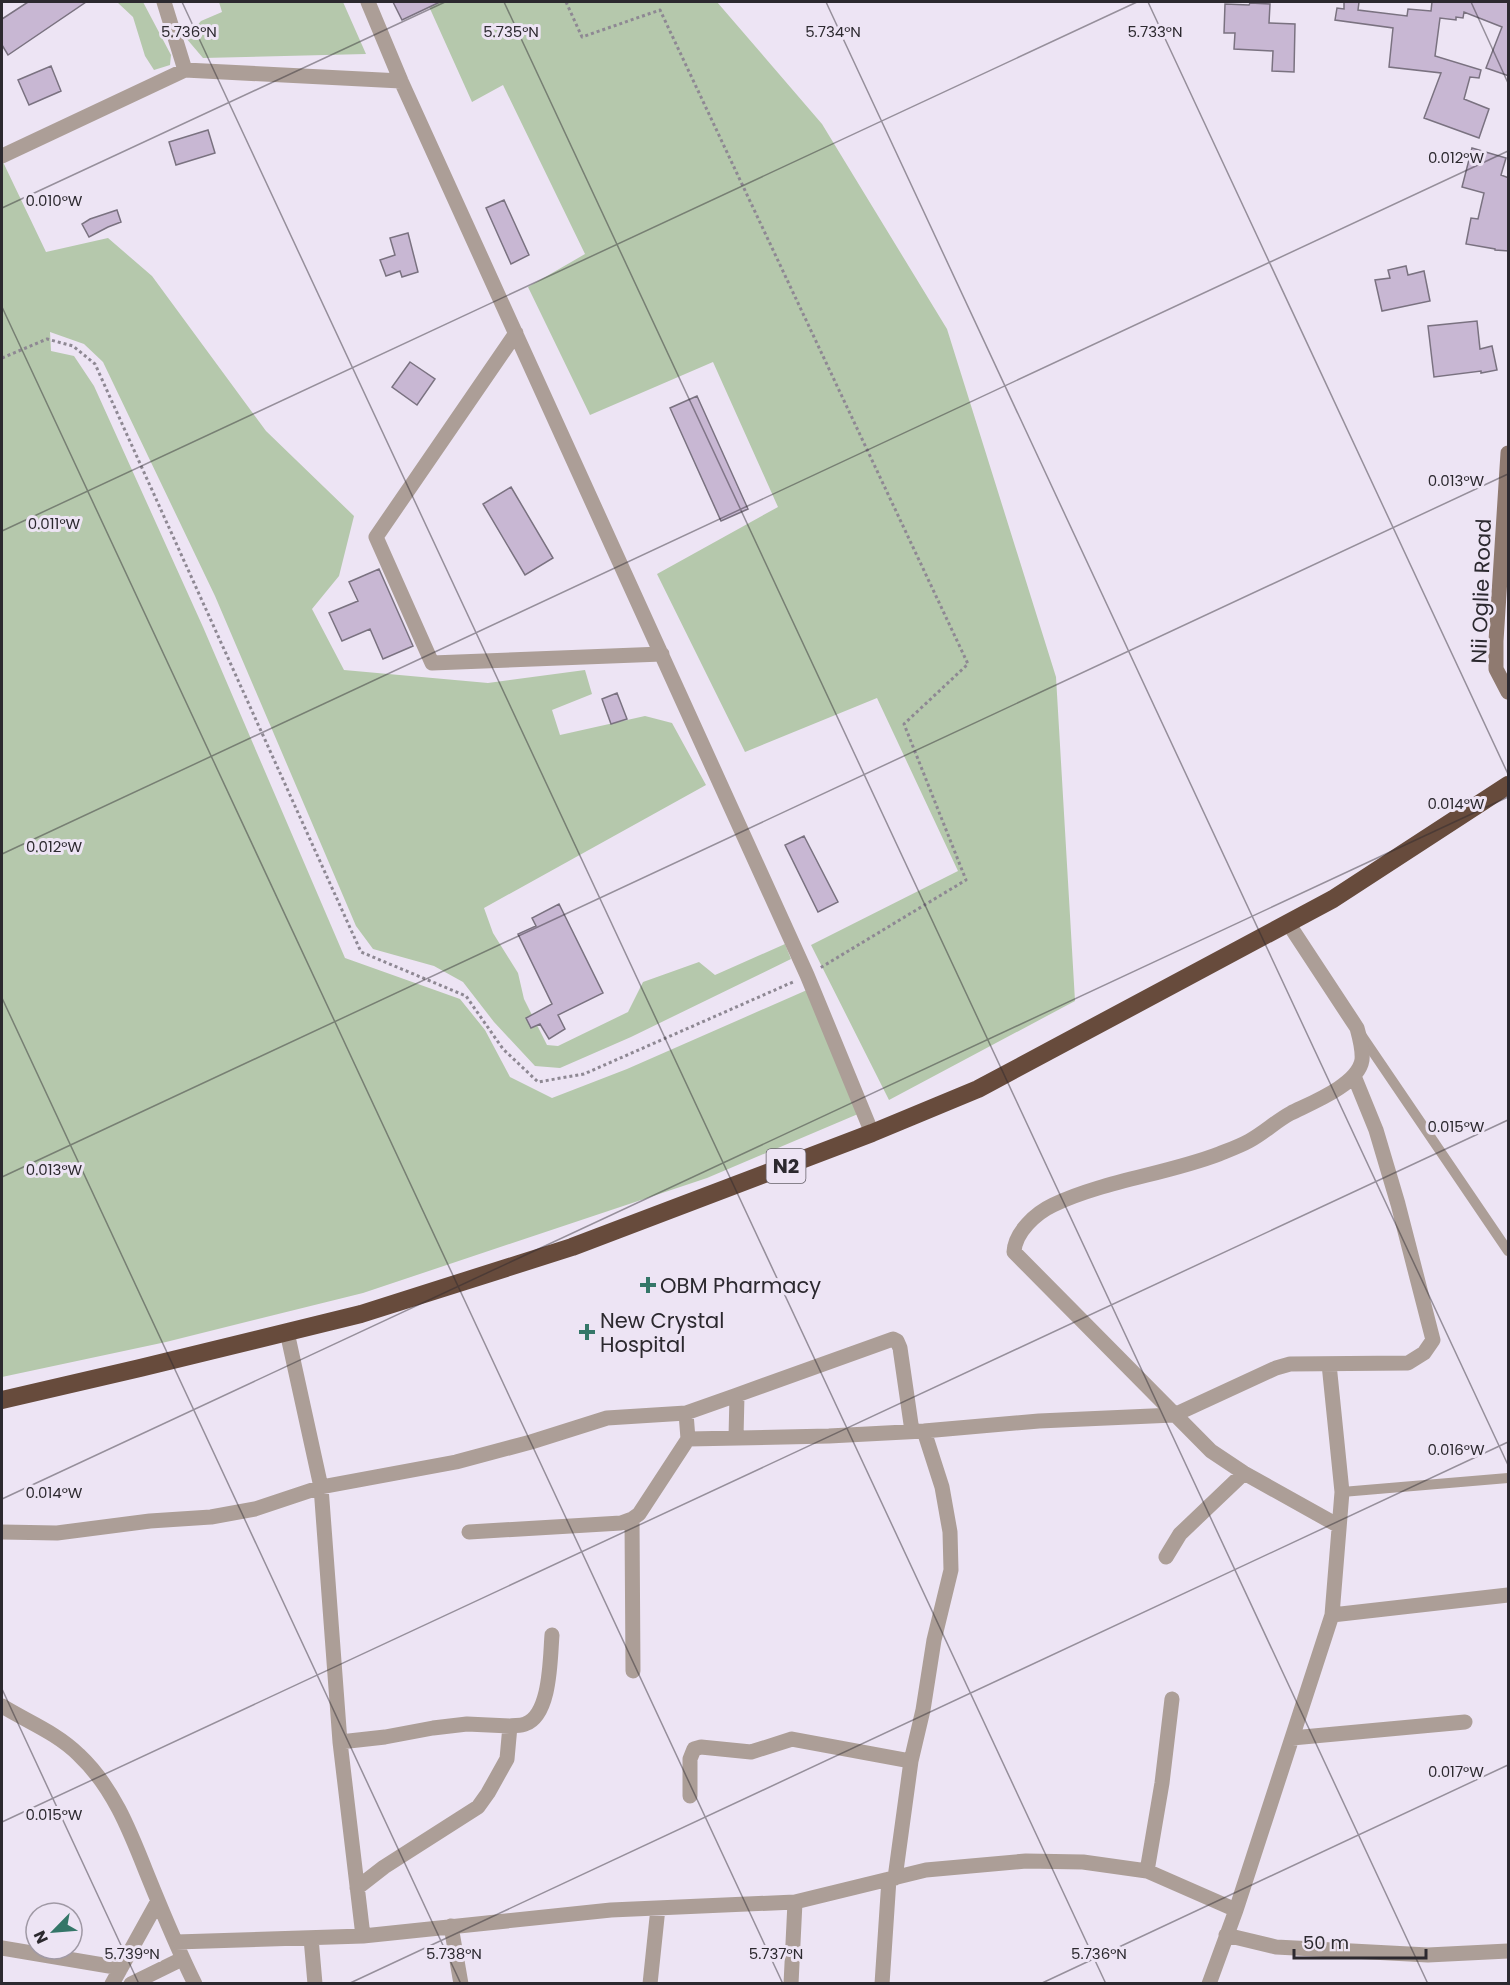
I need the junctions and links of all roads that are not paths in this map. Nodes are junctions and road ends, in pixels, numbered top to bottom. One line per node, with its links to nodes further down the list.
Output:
1 (164, 2): 3 (street)
2 (368, 2): 4 (street)
3 (185, 70): 4 (street); 5 (street)
4 (401, 81): 6 (street)
5 (2, 156)
6 (516, 333): 8 (street); 8 (street)
7 (1509, 453): 9 (street, Nii Oglie Road)
8 (662, 654): 14 (street)
9 (1509, 692)
10 (1509, 784): 11 (highway, N2)
11 (1288, 923): 12 (street); 14 (highway, N2)
12 (1357, 1029): 13 (street); 15 (lane)
13 (1354, 1076): 17 (street); 21 (street)
14 (872, 1133): 16 (highway, N2)
15 (1509, 1251)
16 (287, 1332): 19 (highway, N2); 27 (street)
17 (1329, 1364): 21 (street); 28 (street)
18 (737, 1395): 20 (street); 22 (street); 23 (street)
19 (2, 1400)
20 (686, 1413): 24 (street); 27 (street)
21 (1174, 1415): 22 (street); 25 (street)
22 (918, 1431): 23 (street); 44 (street)
23 (736, 1437): 24 (street)
24 (688, 1439): 29 (street)
25 (1244, 1473): 30 (street); 33 (street)
26 (1509, 1478): 28 (lane)
27 (321, 1487): 31 (street); 43 (street)
28 (1342, 1492): 30 (street)
29 (632, 1519): 32 (street); 37 (street)
30 (1340, 1526): 35 (street)
31 (2, 1532)
32 (469, 1532)
33 (1166, 1557)
34 (1509, 1595): 35 (street)
35 (1332, 1615): 42 (street)
36 (552, 1635): 41 (street)
37 (633, 1671)
38 (1172, 1699): 46 (street)
39 (2, 1706): 49 (street)
40 (1465, 1722): 42 (street)
41 (510, 1726): 43 (street); 48 (street)
42 (1292, 1738): 52 (street)
43 (340, 1742): 48 (street)
44 (911, 1761): 45 (street); 47 (street)
45 (690, 1796)
46 (1147, 1871): 47 (street); 52 (street)
47 (892, 1878): 50 (street); 69 (street)
48 (357, 1888): 55 (street)
49 (158, 1901): 57 (street); 61 (street)
50 (795, 1902): 51 (street); 68 (street)
51 (658, 1908): 53 (street); 67 (street)
52 (1236, 1910): 54 (street)
53 (451, 1926): 55 (street); 66 (street)
54 (1226, 1935): 59 (street); 70 (street)
55 (363, 1936): 56 (street)
56 (311, 1938): 57 (street); 65 (street)
57 (176, 1942): 60 (street)
58 (2, 1948): 61 (street)
59 (1509, 1951)
60 (182, 1959): 63 (street); 64 (street)
61 (121, 1968): 62 (street)
62 (112, 1983)
63 (131, 1983)
64 (195, 1983)
65 (315, 1983)
66 (461, 1983)
67 (650, 1983)
68 (791, 1983)
69 (882, 1983)
70 (1209, 1983)

